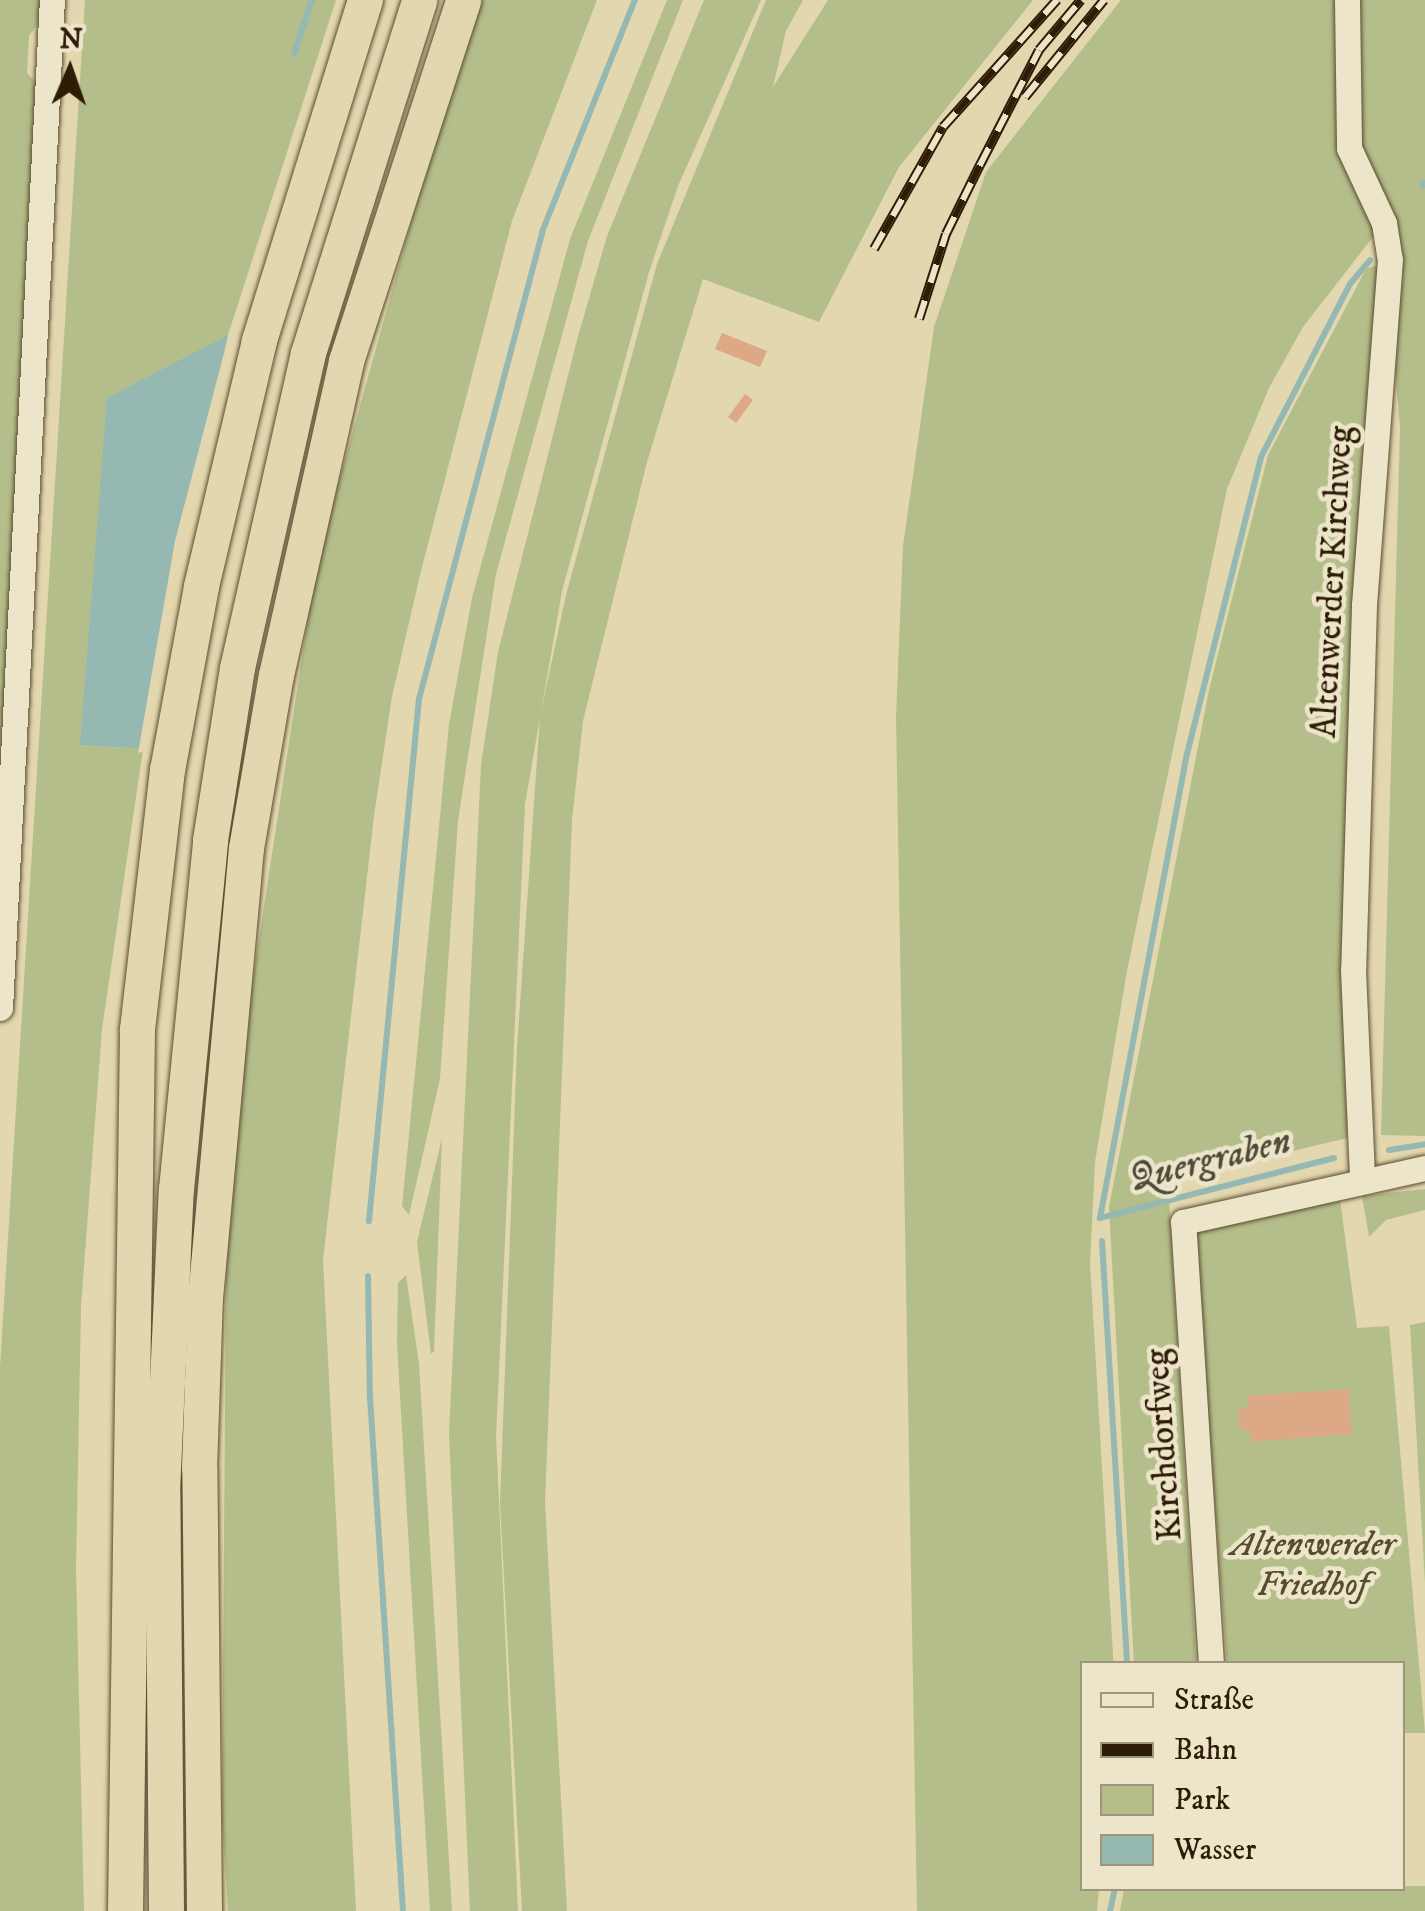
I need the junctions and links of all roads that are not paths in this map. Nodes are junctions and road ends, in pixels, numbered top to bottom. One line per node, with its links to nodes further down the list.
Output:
1 (52, 0): 6 (street)
2 (365, 0): 10 (highway)
3 (419, 0): 11 (highway)
4 (463, 0): 12 (highway)
5 (1347, 0): 8 (street, Altenwerder Kirchweg)
6 (0, 1008)
7 (1425, 1168): 8 (street)
8 (1362, 1177): 9 (street, Kirchdorfweg)
9 (1211, 1661)
10 (125, 1911)
11 (166, 1911)
12 (204, 1911)

